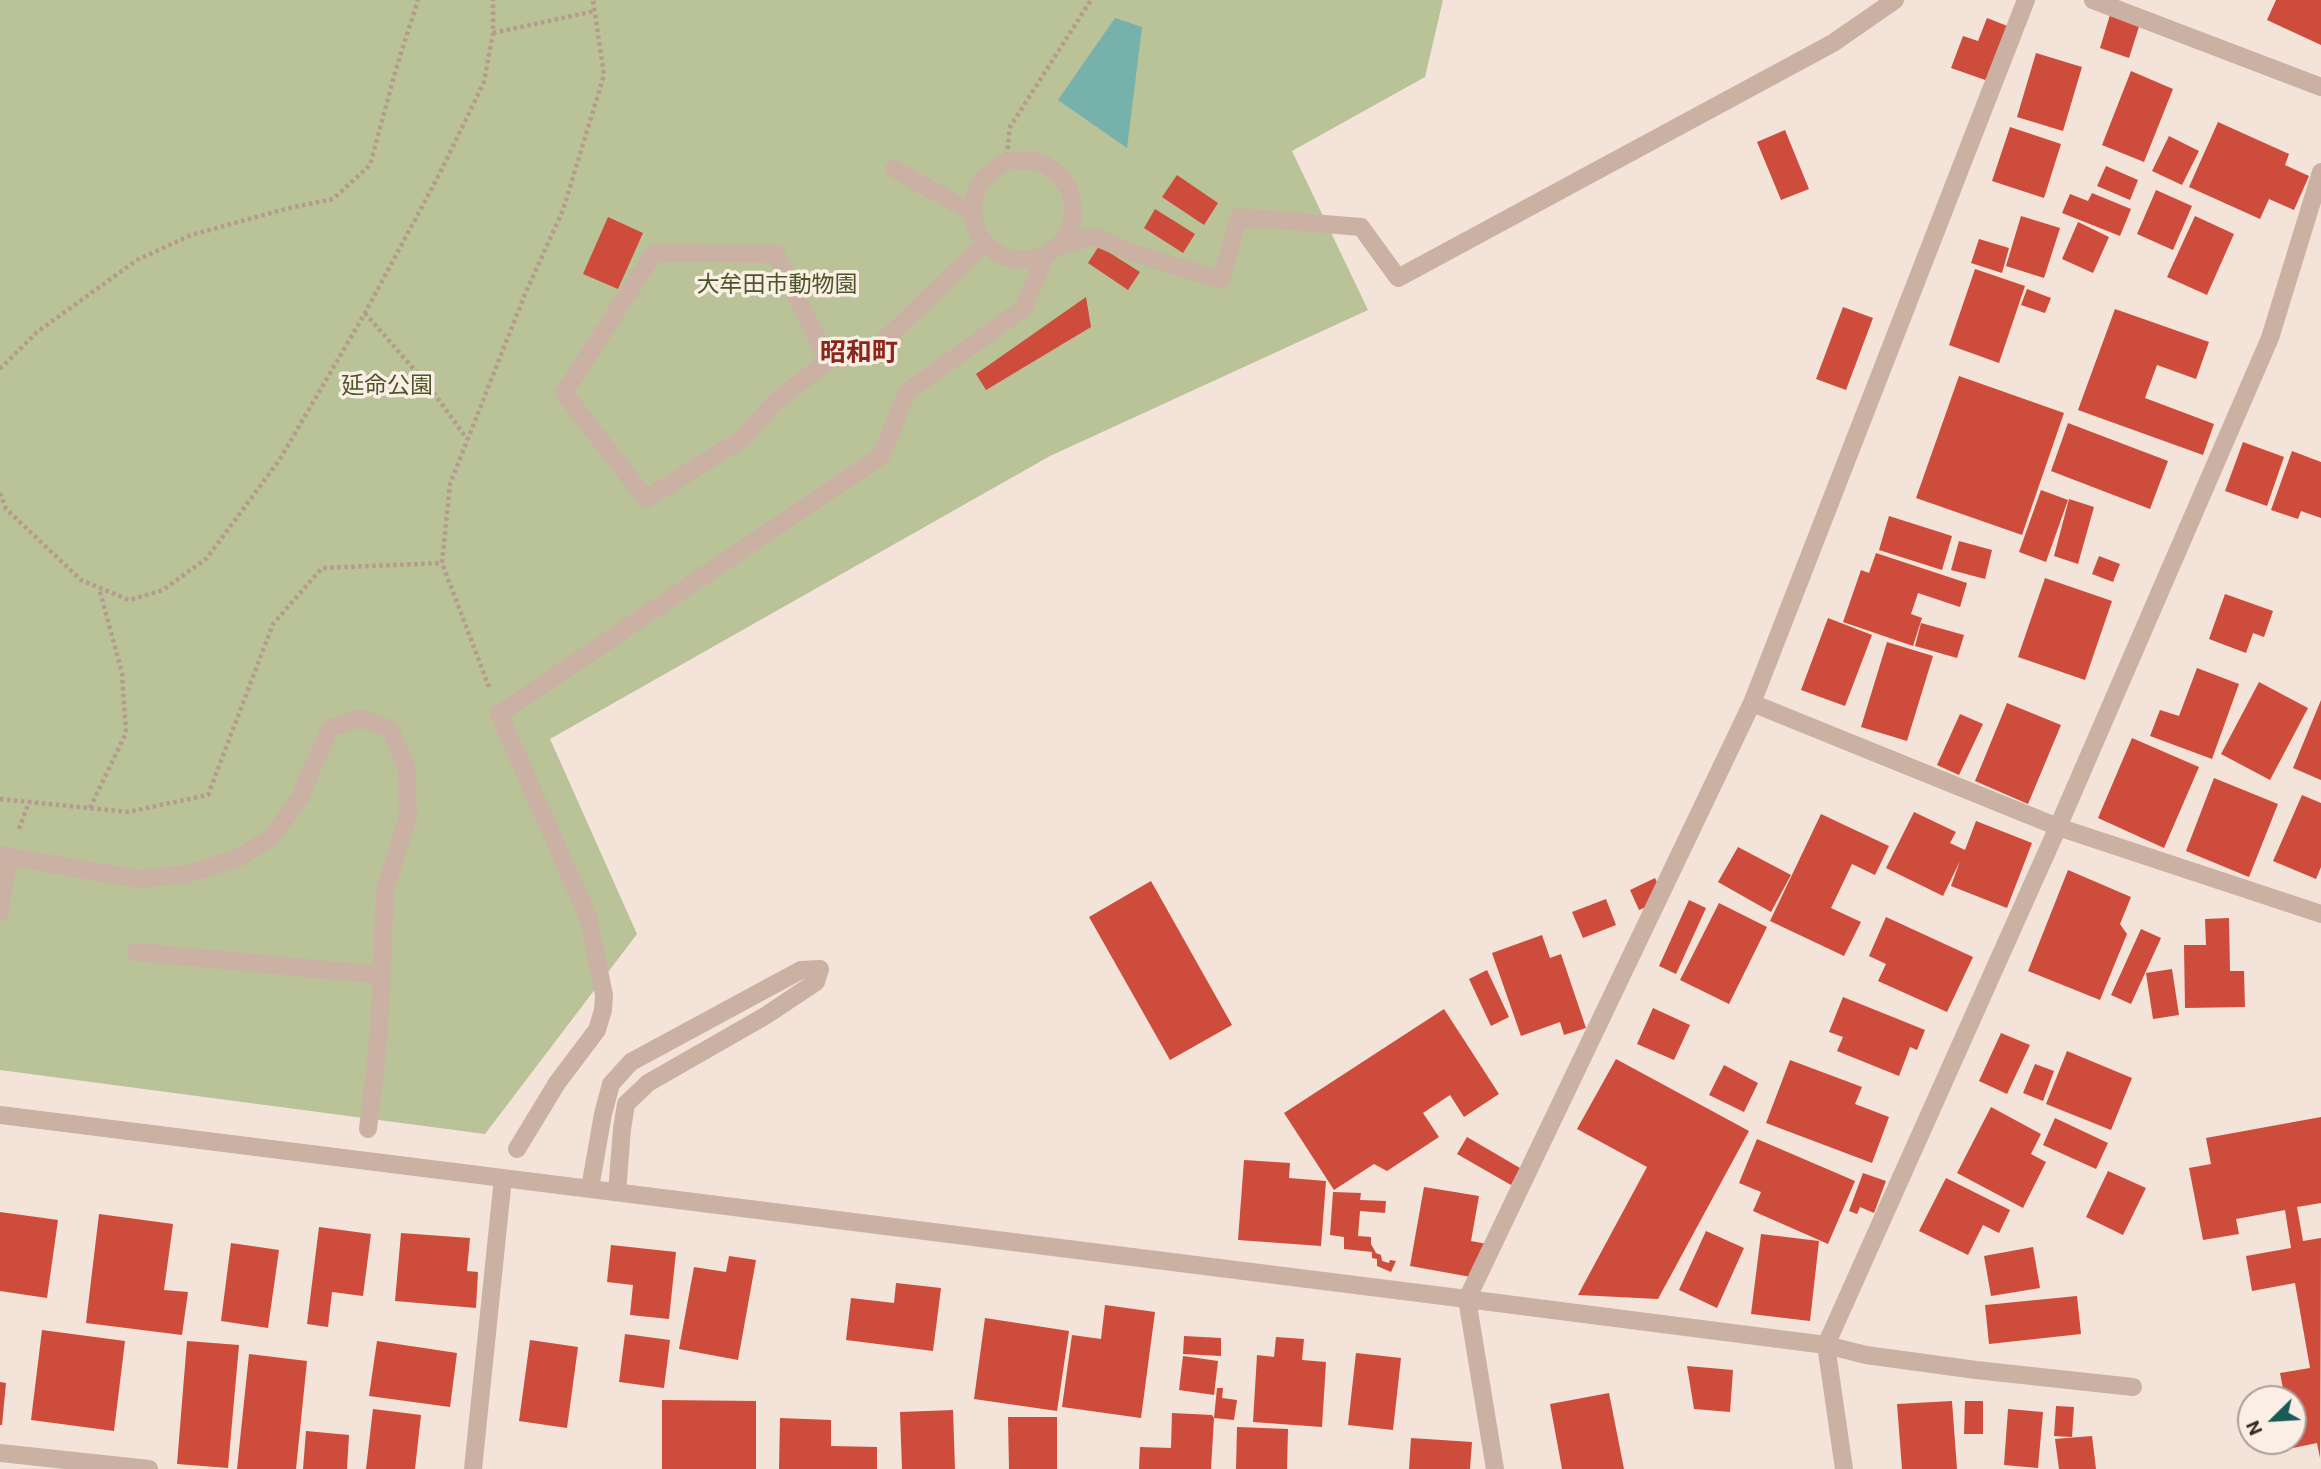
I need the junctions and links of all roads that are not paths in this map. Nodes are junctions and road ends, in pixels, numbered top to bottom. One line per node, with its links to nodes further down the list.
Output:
1 (1895, 0): 9 (street)
2 (2026, 0): 11 (street)
3 (2093, 0): 4 (street)
4 (2321, 87)
5 (894, 169): 7 (street)
6 (2321, 173): 12 (street)
7 (973, 213): 8 (street); 9 (street)
8 (985, 243): 9 (street); 10 (street)
9 (1051, 251): 20 (street)
10 (828, 361): 10 (street)
11 (1752, 702): 12 (street); 24 (street)
12 (2058, 827): 15 (street); 25 (street)
13 (4, 856): 14 (street); 17 (street)
14 (0, 912)
15 (2321, 914)
16 (136, 952): 17 (street)
17 (381, 975): 19 (street)
18 (0, 1115): 21 (street)
19 (368, 1129)
20 (517, 1149)
21 (503, 1178): 22 (street); 29 (street)
22 (590, 1188): 23 (street); 23 (street)
23 (617, 1192): 24 (street)
24 (1467, 1299): 25 (street); 30 (street)
25 (1826, 1345): 26 (street); 31 (street)
26 (2133, 1387)
27 (0, 1453): 28 (street)
28 (149, 1469)
29 (473, 1469)
30 (1495, 1469)
31 (1844, 1469)

